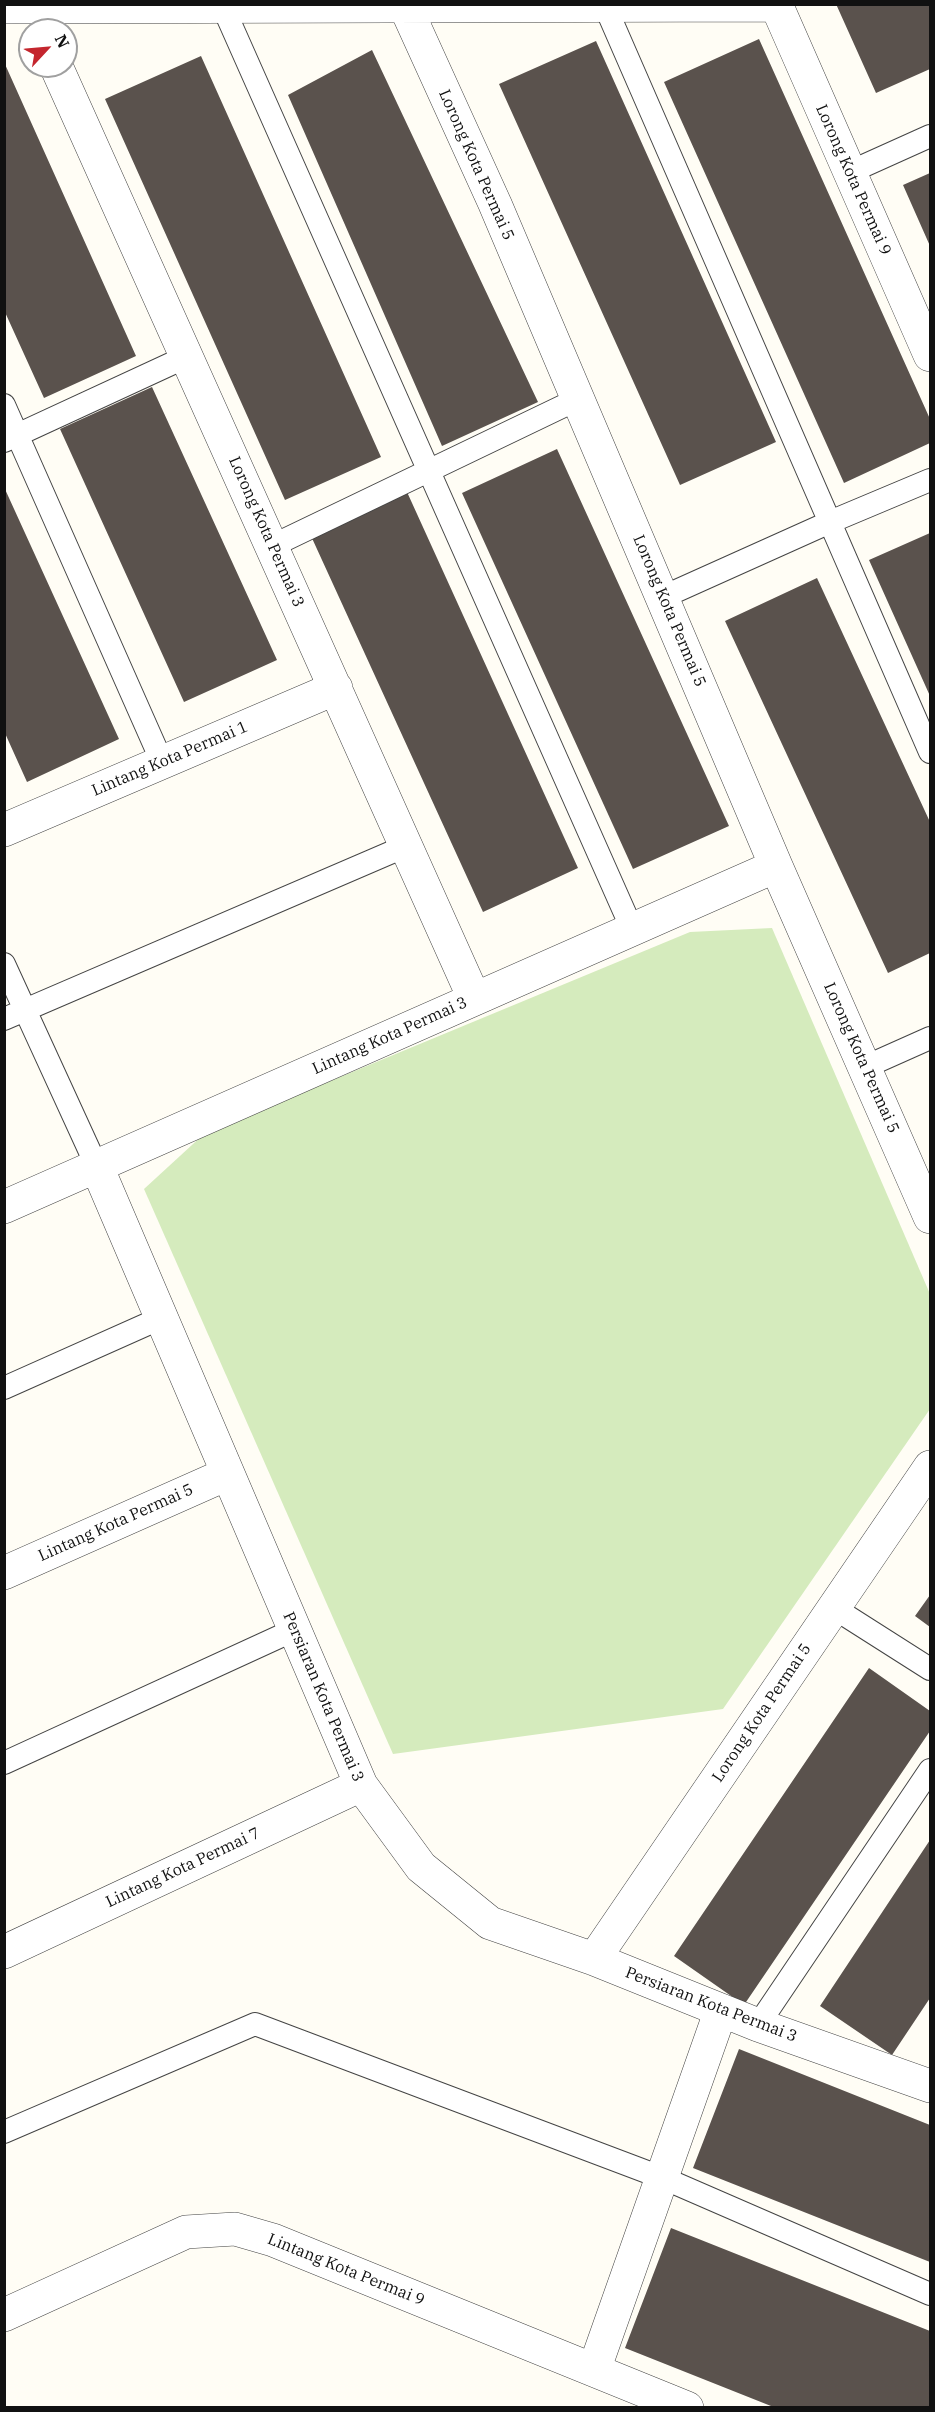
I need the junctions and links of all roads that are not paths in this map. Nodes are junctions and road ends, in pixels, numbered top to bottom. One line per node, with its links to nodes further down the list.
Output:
1 (776, 5): 3 (street); 8 (street, Lorong Kota Permai 9)
2 (405, 6): 3 (street); 4 (street); 11 (street, Lorong Kota Permai 5)
3 (605, 6): 16 (lane)
4 (223, 7): 5 (street); 14 (lane)
5 (25, 15)
6 (61, 78): 9 (street, Lorong Kota Permai 3)
7 (930, 136): 8 (lane)
8 (850, 172): 10 (street, Lorong Kota Permai 9)
9 (188, 356): 13 (lane); 17 (street, Lorong Kota Permai 3)
10 (930, 356)
11 (578, 399): 14 (lane); 18 (street, Lorong Kota Permai 5)
12 (4, 405): 13 (lane)
13 (11, 438): 21 (lane)
14 (429, 471): 17 (lane); 25 (lane)
15 (930, 480): 16 (lane)
16 (830, 522): 18 (lane); 20 (lane)
17 (272, 546): 19 (street, Lorong Kota Permai 3)
18 (663, 597): 24 (street, Lorong Kota Permai 5)
19 (336, 688): 21 (street, Lintang Kota Permai 1); 23 (street, Lorong Kota Permai 3)
20 (930, 752)
21 (162, 762): 22 (street, Lintang Kota Permai 1)
22 (4, 830)
23 (406, 846): 27 (street, Lorong Kota Permai 3); 28 (lane)
24 (776, 866): 25 (street, Lintang Kota Permai 3); 31 (street, Lorong Kota Permai 5)
25 (633, 929): 27 (street, Lintang Kota Permai 3)
26 (4, 964): 28 (lane)
27 (474, 998): 32 (street, Lintang Kota Permai 3)
28 (25, 1010): 29 (lane); 32 (lane)
29 (4, 1019)
30 (930, 1038): 31 (lane)
31 (865, 1067): 34 (street, Lorong Kota Permai 5)
32 (97, 1167): 33 (street, Lintang Kota Permai 3); 35 (street, Persiaran Kota Permai 3)
33 (4, 1207)
34 (930, 1217)
35 (161, 1318): 36 (lane); 38 (street, Persiaran Kota Permai 3)
36 (4, 1388)
37 (930, 1467): 40 (street, Lorong Kota Permai 5)
38 (227, 1474): 39 (street, Lintang Kota Permai 5); 41 (street, Persiaran Kota Permai 3)
39 (4, 1573)
40 (834, 1608): 42 (lane); 47 (street, Lorong Kota Permai 5)
41 (294, 1630): 43 (lane); 45 (street, Persiaran Kota Permai 3)
42 (930, 1669)
43 (4, 1763)
44 (930, 1770): 49 (lane)
45 (361, 1785): 46 (street, Lintang Kota Permai 7); 47 (street, Persiaran Kota Permai 3)
46 (4, 1952)
47 (594, 1959): 48 (street, Persiaran Kota Permai 3)
48 (721, 2010): 49 (street, Persiaran Kota Permai 3); 52 (street)
49 (758, 2025): 50 (street, Persiaran Kota Permai 3)
50 (927, 2079)
51 (4, 2132): 52 (lane)
52 (663, 2178): 53 (lane); 55 (street)
53 (930, 2294)
54 (4, 2315): 55 (street, Lintang Kota Permai 9)
55 (594, 2370): 56 (street, Lintang Kota Permai 9)
56 (687, 2408)

